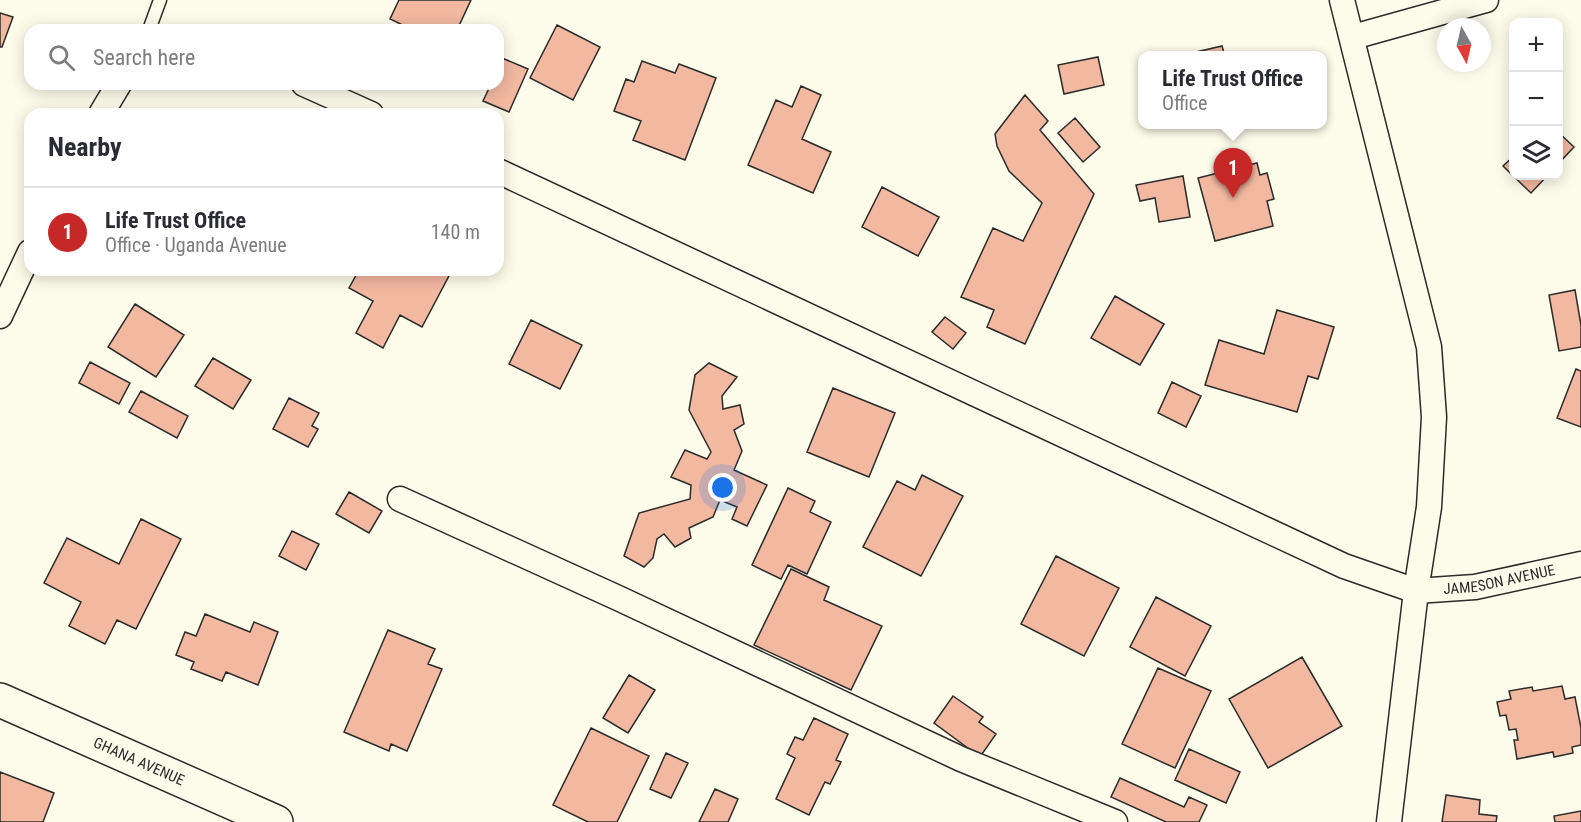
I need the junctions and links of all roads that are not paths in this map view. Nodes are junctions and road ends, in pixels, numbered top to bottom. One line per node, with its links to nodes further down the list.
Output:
1 (160, 0): 4 (lane)
2 (1342, 0): 5 (street)
3 (1486, 0): 5 (street)
4 (151, 24)
5 (1353, 37): 15 (street)
6 (115, 90): 8 (street)
7 (317, 90): 9 (street)
8 (105, 108)
9 (358, 108)
10 (504, 174): 15 (street)
11 (24, 265): 12 (street)
12 (0, 316)
13 (400, 499): 18 (street)
14 (1581, 564): 15 (street, JAMESON AVENUE)
15 (1416, 591): 19 (street)
16 (0, 700): 17 (main road, GHANA AVENUE)
17 (266, 820)
18 (1114, 822)
19 (1389, 822)

